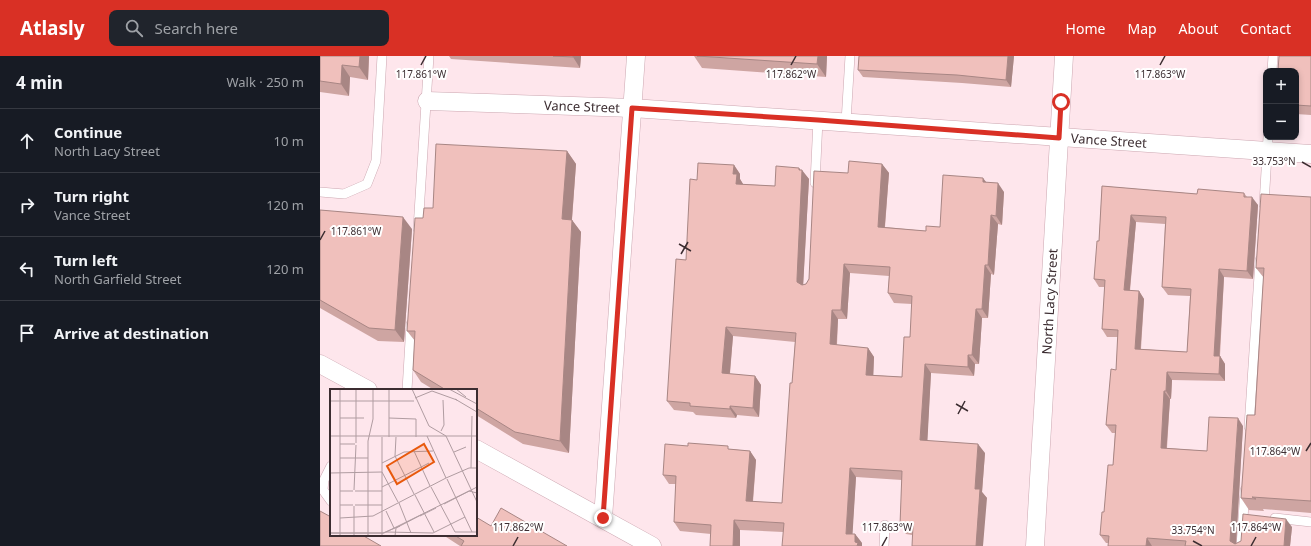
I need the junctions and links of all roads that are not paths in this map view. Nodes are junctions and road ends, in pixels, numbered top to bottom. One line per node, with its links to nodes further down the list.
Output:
1 (382, 56): 15 (lane)
2 (429, 56): 8 (lane)
3 (636, 56): 9 (street)
4 (850, 56): 11 (lane)
5 (1064, 56): 12 (street, North Lacy Street)
6 (1273, 56): 7 (lane)
7 (1272, 68)
8 (427, 101): 9 (street, Vance Street); 18 (lane)
9 (632, 108): 10 (street, Vance Street); 29 (street)
10 (818, 120): 11 (street, Vance Street); 16 (lane)
11 (846, 122): 12 (street, Vance Street)
12 (1059, 138): 13 (street, Vance Street); 35 (street, North Lacy Street)
13 (1268, 144): 14 (street, Vance Street); 17 (lane)
14 (1311, 154)
15 (320, 192)
16 (814, 196)
17 (1263, 214)
18 (417, 241)
19 (1261, 254): 24 (lane)
20 (412, 312): 23 (lane)
21 (320, 364): 22 (street)
22 (366, 389)
23 (407, 389)
24 (1248, 436)
25 (477, 450): 29 (street)
26 (330, 468): 28 (lane)
27 (1245, 484): 36 (lane)
28 (330, 500)
29 (603, 518): 33 (street)
30 (1266, 518): 31 (lane)
31 (1311, 522)
32 (885, 525): 34 (lane)
33 (652, 546)
34 (884, 546)
35 (1035, 546)
36 (1241, 546)

